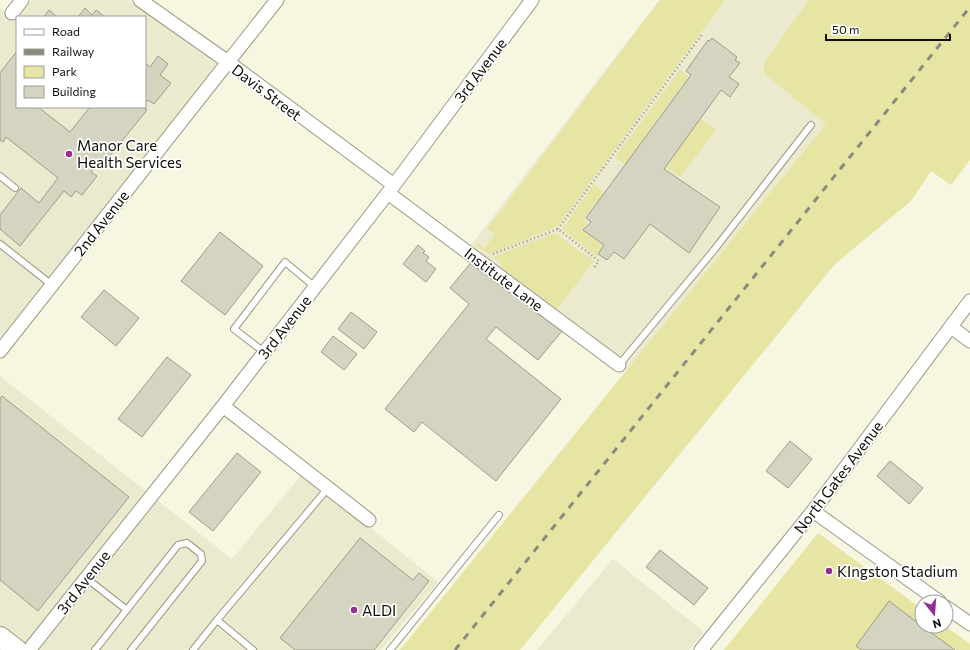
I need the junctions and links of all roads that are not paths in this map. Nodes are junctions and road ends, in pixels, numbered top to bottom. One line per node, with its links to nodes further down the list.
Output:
1 (22, 0): 5 (street)
2 (140, 0): 6 (street, Davis Street)
3 (277, 0): 6 (street, 2nd Avenue)
4 (532, 0): 10 (street, 3rd Avenue)
5 (12, 13)
6 (228, 62): 10 (street, Davis Street); 12 (street, 2nd Avenue)
7 (811, 125): 19 (lane)
8 (0, 176): 9 (lane)
9 (15, 188)
10 (391, 189): 13 (street, 3rd Avenue); 19 (street, Institute Lane)
11 (0, 244): 12 (lane)
12 (52, 285): 17 (street, 2nd Avenue)
13 (315, 287): 18 (street, 3rd Avenue); 18 (lane)
14 (970, 301): 15 (street, North Gates Avenue)
15 (951, 327): 16 (street); 22 (street, North Gates Avenue)
16 (970, 341)
17 (0, 351)
18 (264, 352): 20 (street, 3rd Avenue)
19 (619, 364)
20 (223, 406): 21 (street); 25 (street, 3rd Avenue)
21 (328, 488): 24 (street); 29 (lane)
22 (813, 511): 26 (street); 39 (street, North Gates Avenue)
23 (499, 515): 38 (lane)
24 (369, 520)
25 (86, 578): 27 (lane); 33 (street, 3rd Avenue)
26 (929, 594)
27 (127, 610): 34 (lane); 35 (lane)
28 (954, 612): 30 (street)
29 (217, 620): 36 (lane); 37 (lane)
30 (970, 624)
31 (0, 637): 32 (main road)
32 (17, 650)
33 (29, 650)
34 (95, 650)
35 (131, 650)
36 (193, 650)
37 (253, 650)
38 (390, 650)
39 (701, 650)

